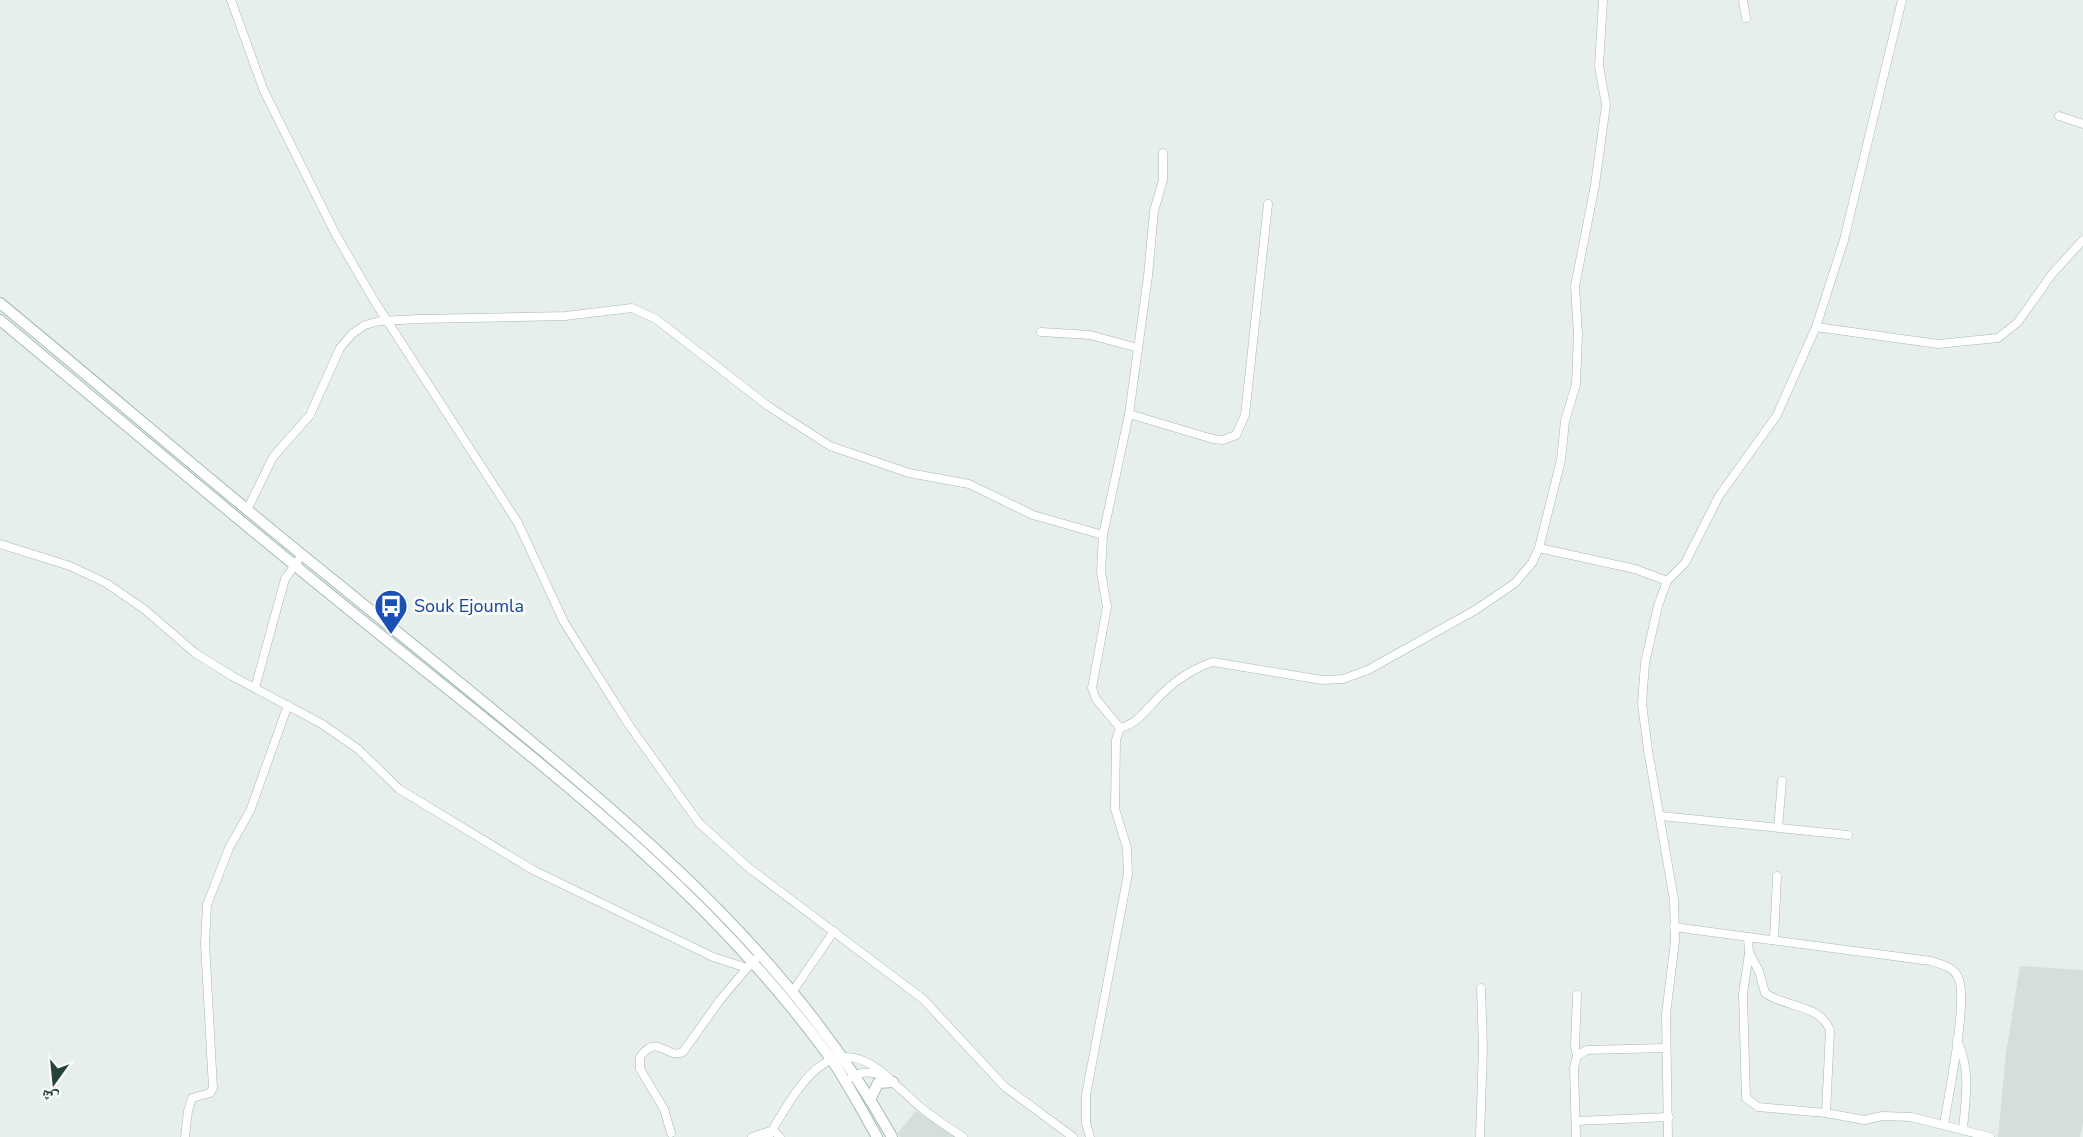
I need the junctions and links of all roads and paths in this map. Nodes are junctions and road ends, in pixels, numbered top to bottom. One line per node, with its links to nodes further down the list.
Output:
1 (231, 0): 12 (street)
2 (1603, 0): 26 (street)
3 (1743, 0): 5 (street)
4 (1902, 0): 17 (street)
5 (1746, 18)
6 (2059, 116): 7 (street)
7 (2083, 124)
8 (1164, 153): 19 (street)
9 (1268, 204): 20 (street)
10 (2083, 240): 17 (street)
11 (0, 303): 13 (main road)
12 (378, 305): 14 (street); 15 (street)
13 (15, 316): 16 (main road); 21 (main road)
14 (372, 322): 15 (street); 23 (street)
15 (390, 322): 24 (street); 41 (street)
16 (3, 323): 22 (main road)
17 (1816, 327): 29 (street)
18 (1041, 332): 19 (street)
19 (1138, 348): 20 (street)
20 (1129, 414): 24 (street)
21 (167, 444): 22 (main road); 23 (main road)
22 (160, 453): 28 (main road)
23 (247, 510): 27 (main road)
24 (1103, 535): 32 (street)
25 (0, 544): 30 (street)
26 (1539, 548): 29 (street); 32 (street)
27 (302, 555): 28 (street); 33 (main road)
28 (293, 565): 30 (street); 35 (main road)
29 (1667, 581): 36 (street)
30 (255, 688): 31 (street)
31 (288, 705): 46 (street); 66 (street)
32 (1120, 728): 73 (street)
33 (569, 773): 35 (main road); 44 (main road)
34 (1782, 781): 37 (street)
35 (561, 783): 46 (main road)
36 (1661, 816): 37 (street); 40 (street)
37 (1778, 828): 38 (street)
38 (1848, 835)
39 (1777, 876): 43 (street)
40 (1674, 927): 42 (street); 51 (street)
41 (834, 931): 48 (street); 72 (street)
42 (1748, 937): 43 (street); 45 (street)
43 (1774, 940): 50 (street)
44 (760, 952): 46 (street); 48 (main road)
45 (1749, 953): 59 (street); 59 (street)
46 (750, 966): 54 (main road); 64 (street)
47 (1481, 988): 74 (street)
48 (793, 991): 52 (main road)
49 (1577, 995): 53 (street)
50 (1956, 1039): 62 (street); 63 (street)
51 (1666, 1048): 53 (street); 60 (street)
52 (843, 1056): 54 (street); 55 (main road); 57 (street)
53 (1577, 1056): 61 (street)
54 (831, 1059): 56 (main road); 65 (street)
55 (856, 1075): 56 (street); 57 (street); 58 (main road)
56 (845, 1081): 69 (main road)
57 (893, 1082): 58 (main road); 71 (street)
58 (870, 1100): 70 (main road)
59 (1826, 1113): 62 (street)
60 (1669, 1117): 61 (street); 76 (street)
61 (1576, 1121): 75 (street)
62 (1944, 1125): 63 (street)
63 (1963, 1129): 77 (street)
64 (671, 1133)
65 (771, 1133): 67 (street); 68 (street)
66 (185, 1137)
67 (752, 1137)
68 (780, 1137)
69 (877, 1137)
70 (892, 1137)
71 (963, 1137)
72 (1073, 1137)
73 (1090, 1137)
74 (1480, 1137)
75 (1576, 1137)
76 (1668, 1137)
77 (1990, 1137)

